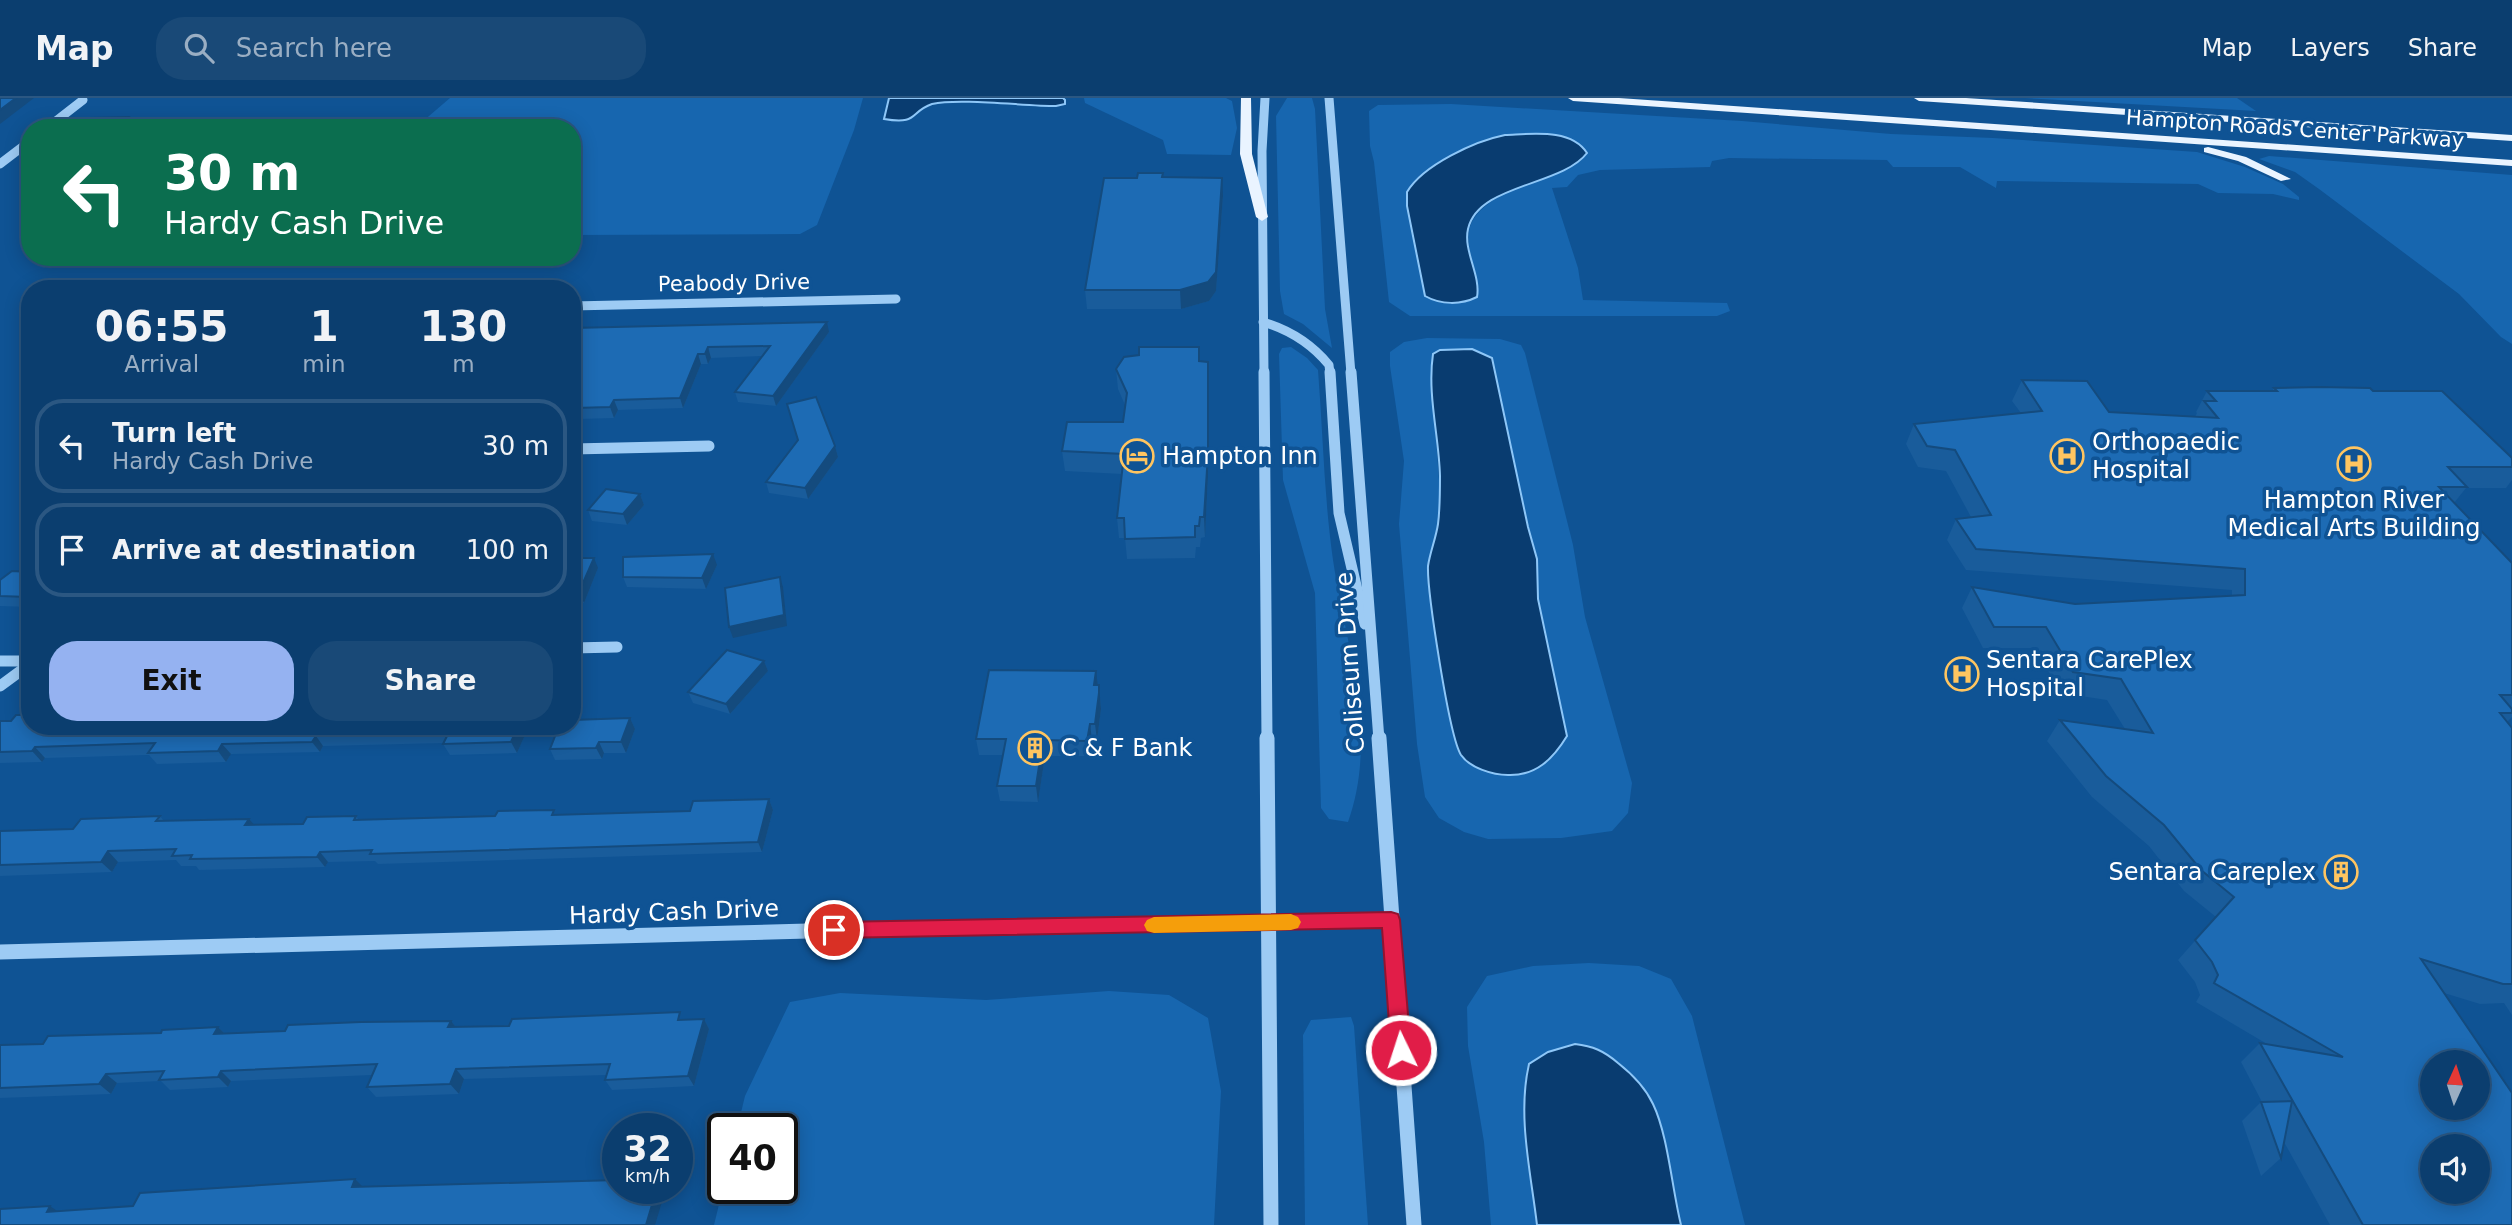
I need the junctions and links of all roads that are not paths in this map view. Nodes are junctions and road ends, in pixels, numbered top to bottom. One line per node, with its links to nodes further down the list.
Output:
1 (1245, 98): 14 (main road)
2 (1265, 98): 14 (street)
3 (1329, 98): 24 (street, Coliseum Drive)
4 (1573, 98): 7 (main road, Hampton Roads Center Parkway)
5 (1919, 98): 9 (main road, Hampton Roads Center Parkway)
6 (83, 100): 8 (street)
7 (1845, 117): 11 (main road, Hampton Roads Center Parkway); 13 (main road)
8 (59, 119)
9 (2512, 138)
10 (21, 148): 12 (street)
11 (2512, 163)
12 (0, 164)
13 (2285, 179)
14 (1262, 217): 17 (street)
15 (896, 299): 16 (street, Peabody Drive)
16 (581, 306)
17 (1263, 322): 24 (street); 28 (street)
18 (709, 446): 19 (street)
19 (581, 449)
20 (617, 647): 21 (street)
21 (581, 648)
22 (0, 661): 23 (street)
23 (21, 662)
24 (1375, 662): 27 (street, Coliseum Drive)
25 (21, 669): 26 (street)
26 (0, 685)
27 (1391, 920): 28 (street, Hardy Cash Drive); 31 (street, Coliseum Drive)
28 (1270, 923): 29 (street, Hardy Cash Drive); 30 (street)
29 (0, 952)
30 (1271, 1225)
31 (1414, 1225)

